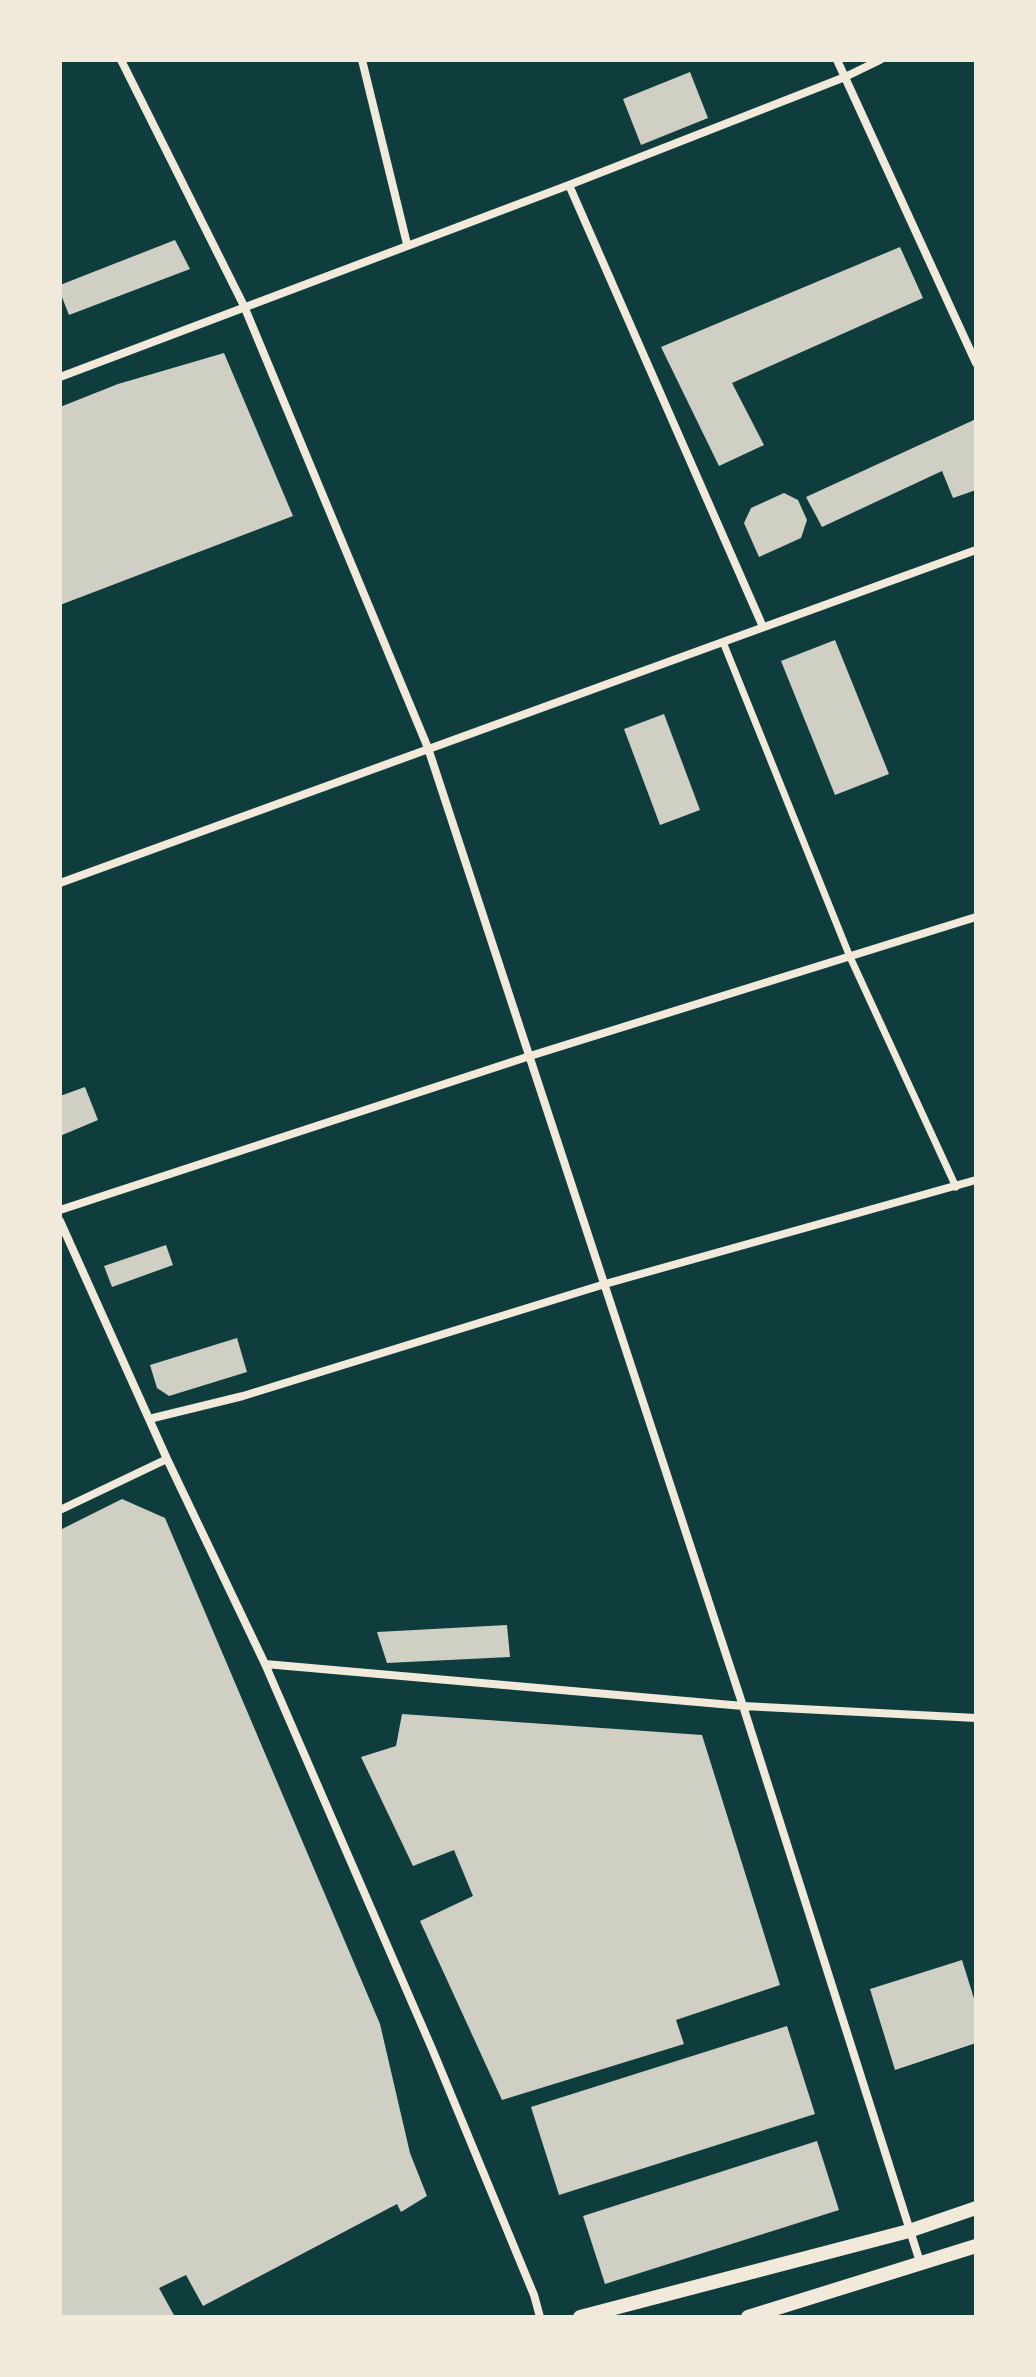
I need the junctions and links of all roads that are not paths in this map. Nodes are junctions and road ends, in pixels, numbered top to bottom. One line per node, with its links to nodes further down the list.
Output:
1 (121, 60): 8 (street)
2 (362, 60): 7 (street)
3 (837, 60): 5 (street)
4 (880, 60): 5 (street)
5 (845, 77): 6 (street); 9 (street)
6 (569, 185): 7 (street); 12 (street)
7 (407, 244): 8 (street)
8 (244, 306): 10 (street); 14 (street)
9 (976, 363)
10 (60, 377)
11 (976, 550): 12 (street)
12 (763, 627): 13 (street)
13 (723, 642): 14 (street); 17 (street)
14 (428, 748): 15 (street); 18 (street)
15 (60, 883)
16 (976, 917): 17 (street)
17 (850, 957): 18 (street); 20 (street)
18 (530, 1056): 21 (street); 23 (street)
19 (975, 1183): 20 (street)
20 (956, 1187): 23 (street)
21 (60, 1210)
22 (60, 1221): 24 (street)
23 (605, 1284): 24 (street); 28 (street)
24 (149, 1419): 25 (street)
25 (167, 1459): 26 (street); 27 (street)
26 (60, 1510)
27 (265, 1664): 28 (street); 34 (street)
28 (743, 1706): 29 (street); 31 (street)
29 (976, 1718)
30 (976, 2208): 31 (street)
31 (909, 2231): 33 (street); 35 (street)
32 (976, 2246): 33 (street)
33 (920, 2262): 36 (street)
34 (540, 2317)
35 (580, 2317)
36 (748, 2317)

